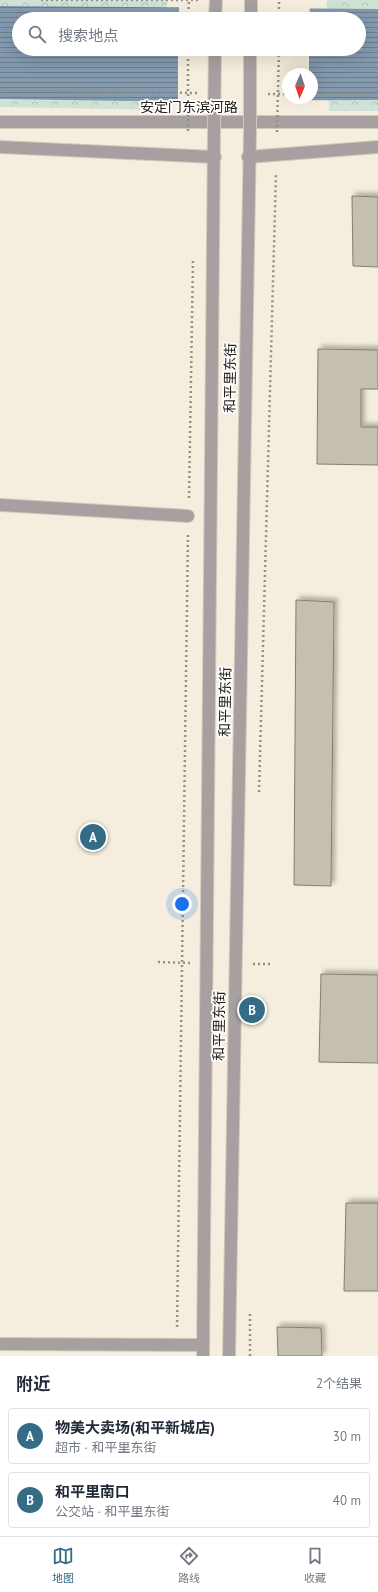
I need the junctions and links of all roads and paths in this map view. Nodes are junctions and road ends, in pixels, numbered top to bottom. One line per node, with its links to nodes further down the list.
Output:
1 (41, 0): 3 (path)
2 (188, 0): 7 (path, bridge)
3 (202, 0)
4 (216, 0): 8 (street, bridge)
5 (251, 0): 9 (street)
6 (279, 0): 10 (path)
7 (188, 12)
8 (215, 12)
9 (251, 12)
10 (279, 12)
11 (188, 56): 26 (path, bridge)
12 (215, 56): 27 (street, 和平里东街, bridge)
13 (250, 56): 28 (street, 和平里东街, bridge)
14 (278, 56): 25 (path, bridge)
15 (0, 90): 16 (path)
16 (205, 94)
17 (265, 94): 18 (path)
18 (282, 94)
19 (318, 94): 20 (path)
20 (378, 94)
21 (0, 122): 22 (street, 安定门东滨河路)
22 (378, 122)
23 (0, 147): 26 (street)
24 (378, 147): 25 (street)
25 (276, 155): 28 (street); 32 (path)
26 (194, 156): 27 (street)
27 (215, 157): 38 (street, 和平里东街)
28 (248, 157): 39 (street, 和平里东街)
29 (193, 258): 31 (path)
30 (0, 505): 31 (street)
31 (188, 516): 37 (path)
32 (259, 797)
33 (254, 956): 34 (path)
34 (254, 971)
35 (250, 1308): 40 (path)
36 (0, 1344): 37 (street)
37 (177, 1345): 38 (street)
38 (203, 1351)
39 (229, 1356)
40 (250, 1356)

